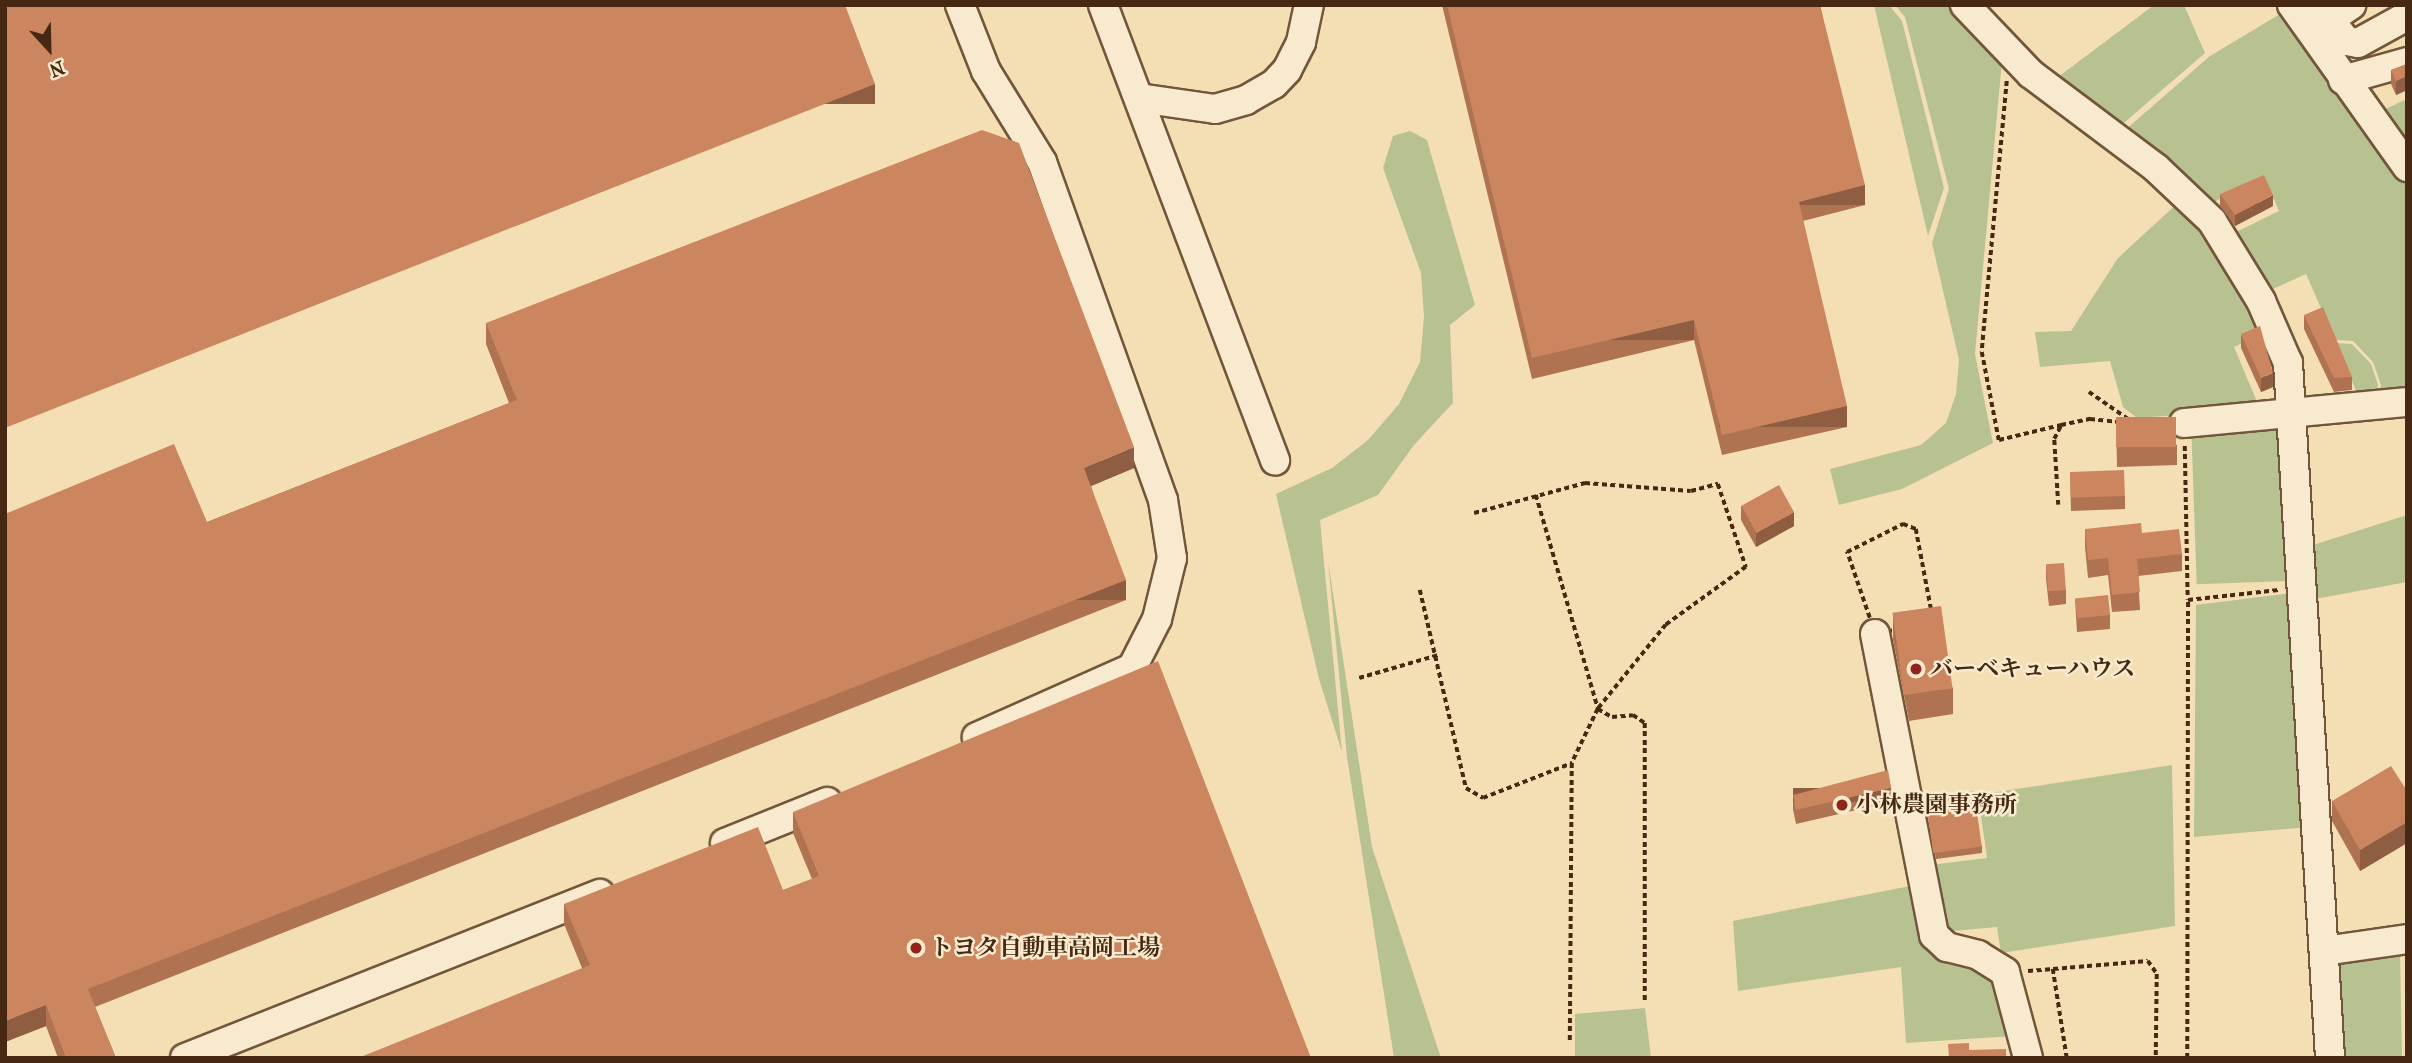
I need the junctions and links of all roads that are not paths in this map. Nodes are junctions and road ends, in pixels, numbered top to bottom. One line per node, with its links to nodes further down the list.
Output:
1 (960, 5): 17 (street)
2 (1103, 5): 10 (street)
3 (1309, 5): 10 (street)
4 (1965, 5): 13 (street)
5 (2292, 5): 9 (street)
6 (2333, 10): 7 (street)
7 (2407, 16)
8 (2407, 62): 9 (street)
9 (2343, 80): 11 (street)
10 (1139, 98): 15 (street)
11 (2407, 167)
12 (2407, 401): 13 (street)
13 (2292, 413): 14 (street); 22 (street)
14 (2184, 424)
15 (1275, 461)
16 (1875, 634): 24 (street)
17 (949, 750)
18 (850, 793): 19 (street)
19 (694, 856)
20 (630, 882): 23 (street)
21 (2407, 939): 22 (street)
22 (2324, 951): 25 (street)
23 (185, 1058)
24 (2028, 1058)
25 (2330, 1058)

